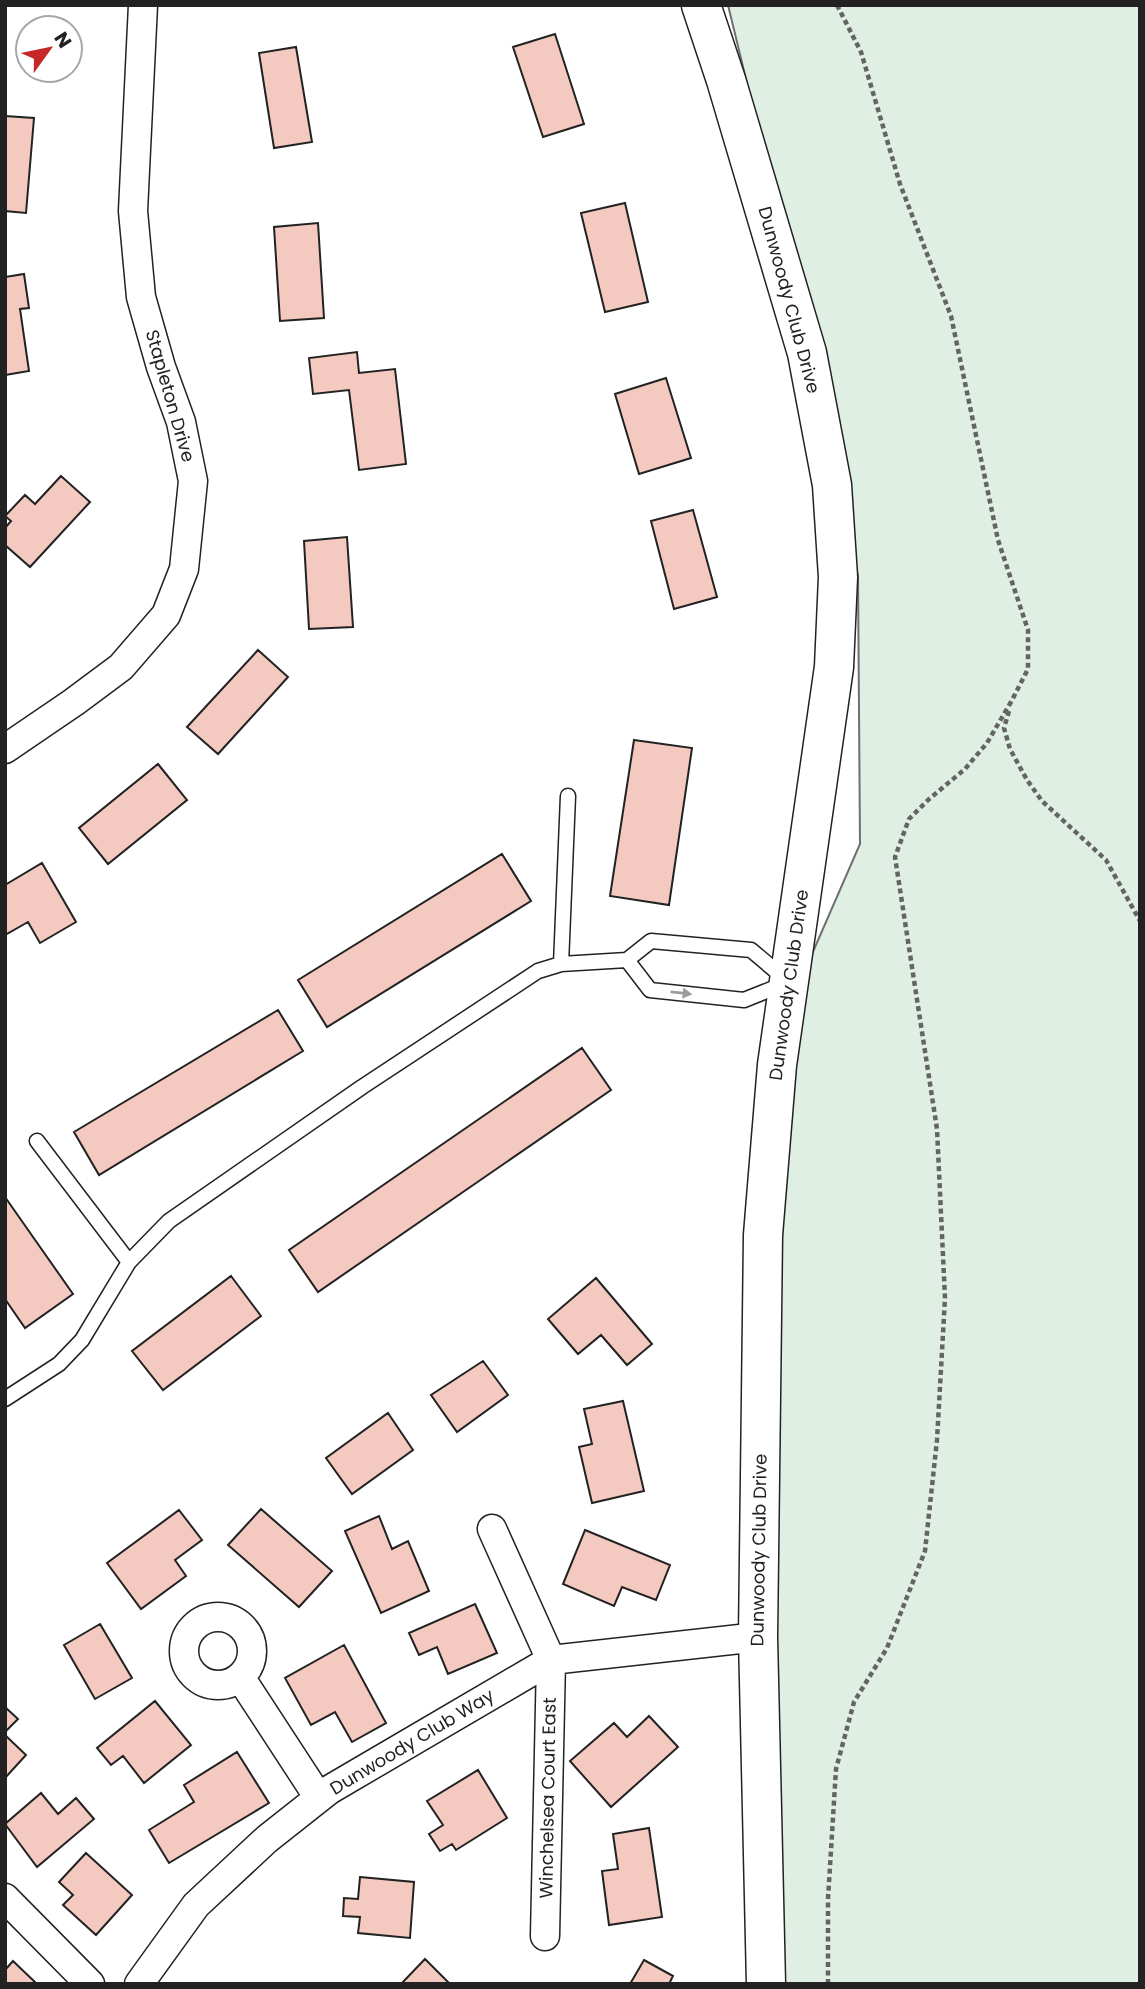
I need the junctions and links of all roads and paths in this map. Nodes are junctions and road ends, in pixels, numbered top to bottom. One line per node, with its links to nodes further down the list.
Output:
1 (143, 5): 5 (street, Stapleton Drive)
2 (701, 5): 10 (street, Dunwoody Club Drive)
3 (837, 5): 4 (path)
4 (1011, 702): 7 (path); 24 (path)
5 (5, 749)
6 (568, 796): 9 (lane)
7 (1140, 921)
8 (627, 960): 9 (lane); 10 (lane, one-way to 10); 10 (lane)
9 (561, 964): 12 (lane)
10 (789, 982): 15 (street, Dunwoody Club Drive)
11 (37, 1141): 12 (lane)
12 (129, 1262): 13 (lane)
13 (5, 1399)
14 (492, 1529): 16 (street)
15 (758, 1637): 16 (street, Dunwoody Club Way); 23 (street, Dunwoody Club Drive)
16 (551, 1660): 18 (street, Dunwoody Club Way); 20 (street, Winchelsea Court East)
17 (240, 1677): 18 (street)
18 (319, 1798): 22 (street, Dunwoody Club Way)
19 (5, 1898): 21 (street)
20 (545, 1937)
21 (90, 1984)
22 (139, 1984)
23 (766, 1984)
24 (828, 1984)

